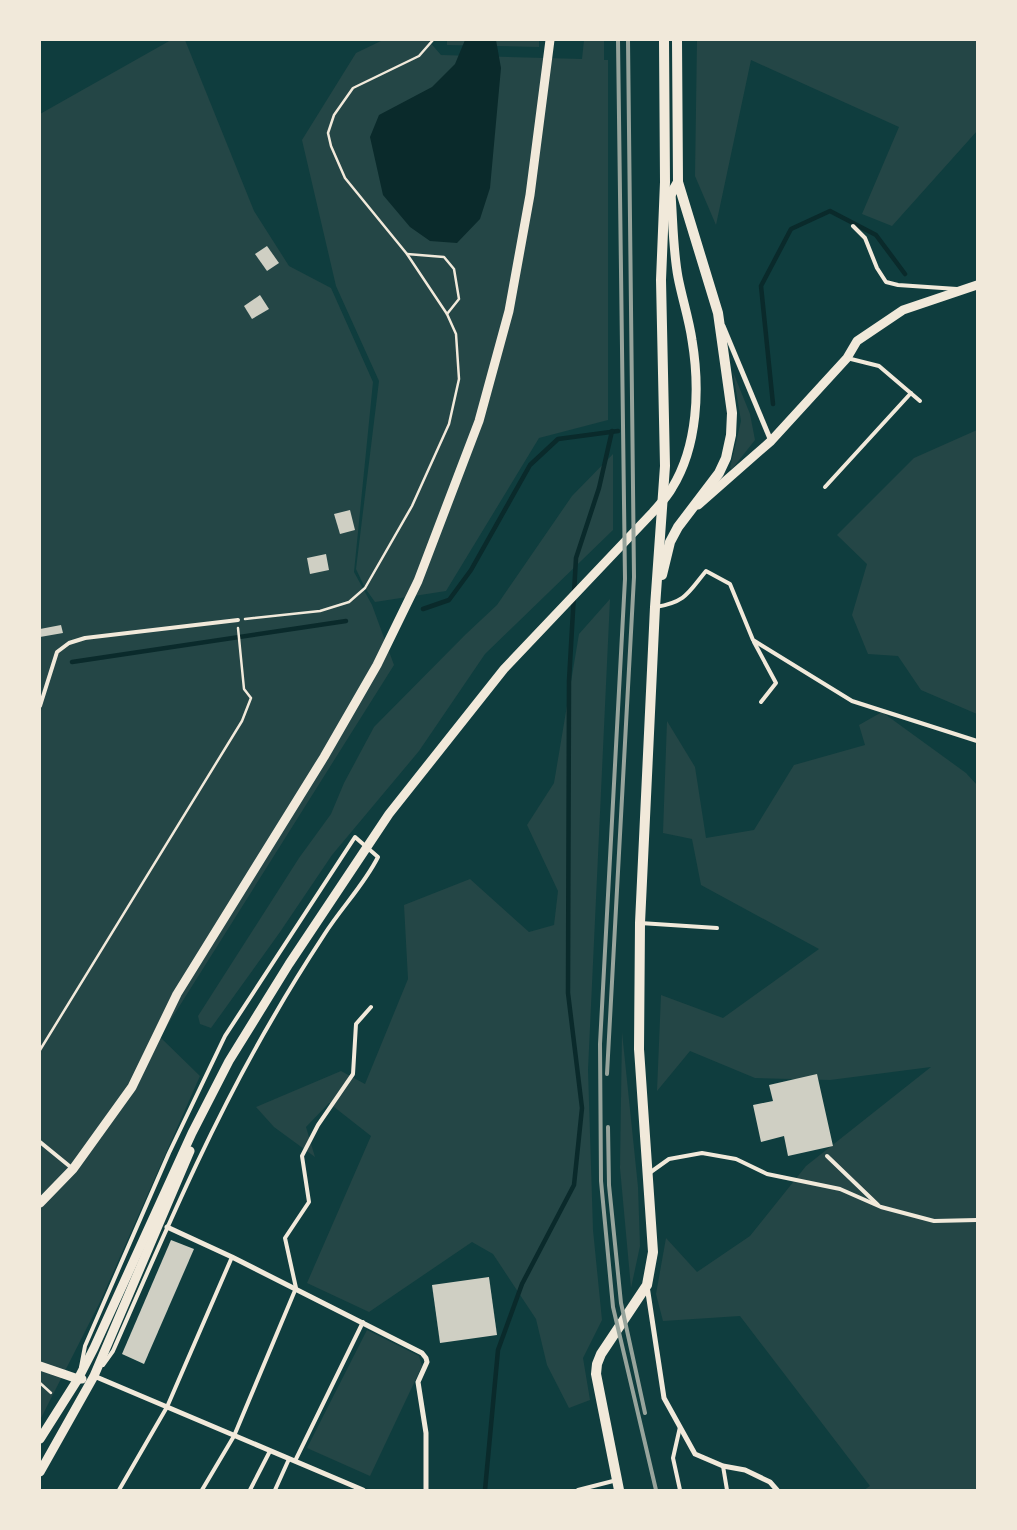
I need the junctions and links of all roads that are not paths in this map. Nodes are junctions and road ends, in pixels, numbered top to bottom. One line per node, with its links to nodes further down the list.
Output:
1 (550, 40): 29 (street)
2 (664, 40): 4 (main road)
3 (677, 40): 5 (main road)
4 (665, 182): 5 (street); 6 (main road); 17 (main road)
5 (678, 182): 6 (main road); 10 (main road)
6 (671, 194): 26 (street)
7 (853, 226): 9 (lane)
8 (977, 285): 9 (street)
9 (962, 289): 11 (street)
10 (718, 314): 14 (street); 16 (main road)
11 (847, 358): 12 (lane); 14 (street)
12 (911, 393): 13 (lane); 15 (lane)
13 (920, 401)
14 (771, 441): 16 (street)
15 (825, 487)
16 (692, 511): 17 (main road)
17 (655, 608): 19 (lane); 23 (main road)
18 (238, 620): 21 (lane)
19 (753, 640): 20 (lane); 22 (lane)
20 (761, 702)
21 (40, 706)
22 (977, 742)
23 (640, 923): 24 (lane); 30 (main road)
24 (717, 928)
25 (371, 1007): 37 (lane)
26 (219, 1081): 40 (street); 41 (street)
27 (40, 1142): 29 (lane)
28 (827, 1156): 32 (lane)
29 (73, 1169): 31 (street)
30 (646, 1176): 32 (lane); 36 (main road)
31 (40, 1203)
32 (881, 1207): 33 (lane)
33 (977, 1220)
34 (167, 1227): 35 (street); 40 (lane); 41 (lane)
35 (232, 1257): 37 (street); 42 (lane)
36 (647, 1286): 43 (street); 51 (main road)
37 (296, 1288): 38 (street); 44 (lane)
38 (363, 1322): 48 (lane); 57 (street)
39 (40, 1366): 41 (street)
40 (94, 1376): 41 (street); 42 (street); 50 (street)
41 (78, 1380): 45 (street)
42 (167, 1407): 44 (street); 52 (lane)
43 (680, 1427): 49 (street); 59 (lane)
44 (234, 1436): 46 (street); 53 (lane)
45 (40, 1438)
46 (270, 1451): 47 (street); 54 (lane)
47 (289, 1459): 48 (street); 55 (lane)
48 (295, 1461): 56 (street)
49 (723, 1466): 60 (lane); 61 (street)
50 (40, 1472)
51 (618, 1485): 58 (lane)
52 (119, 1490)
53 (202, 1490)
54 (250, 1490)
55 (274, 1490)
56 (363, 1490)
57 (426, 1490)
58 (578, 1490)
59 (680, 1490)
60 (727, 1490)
61 (777, 1490)

